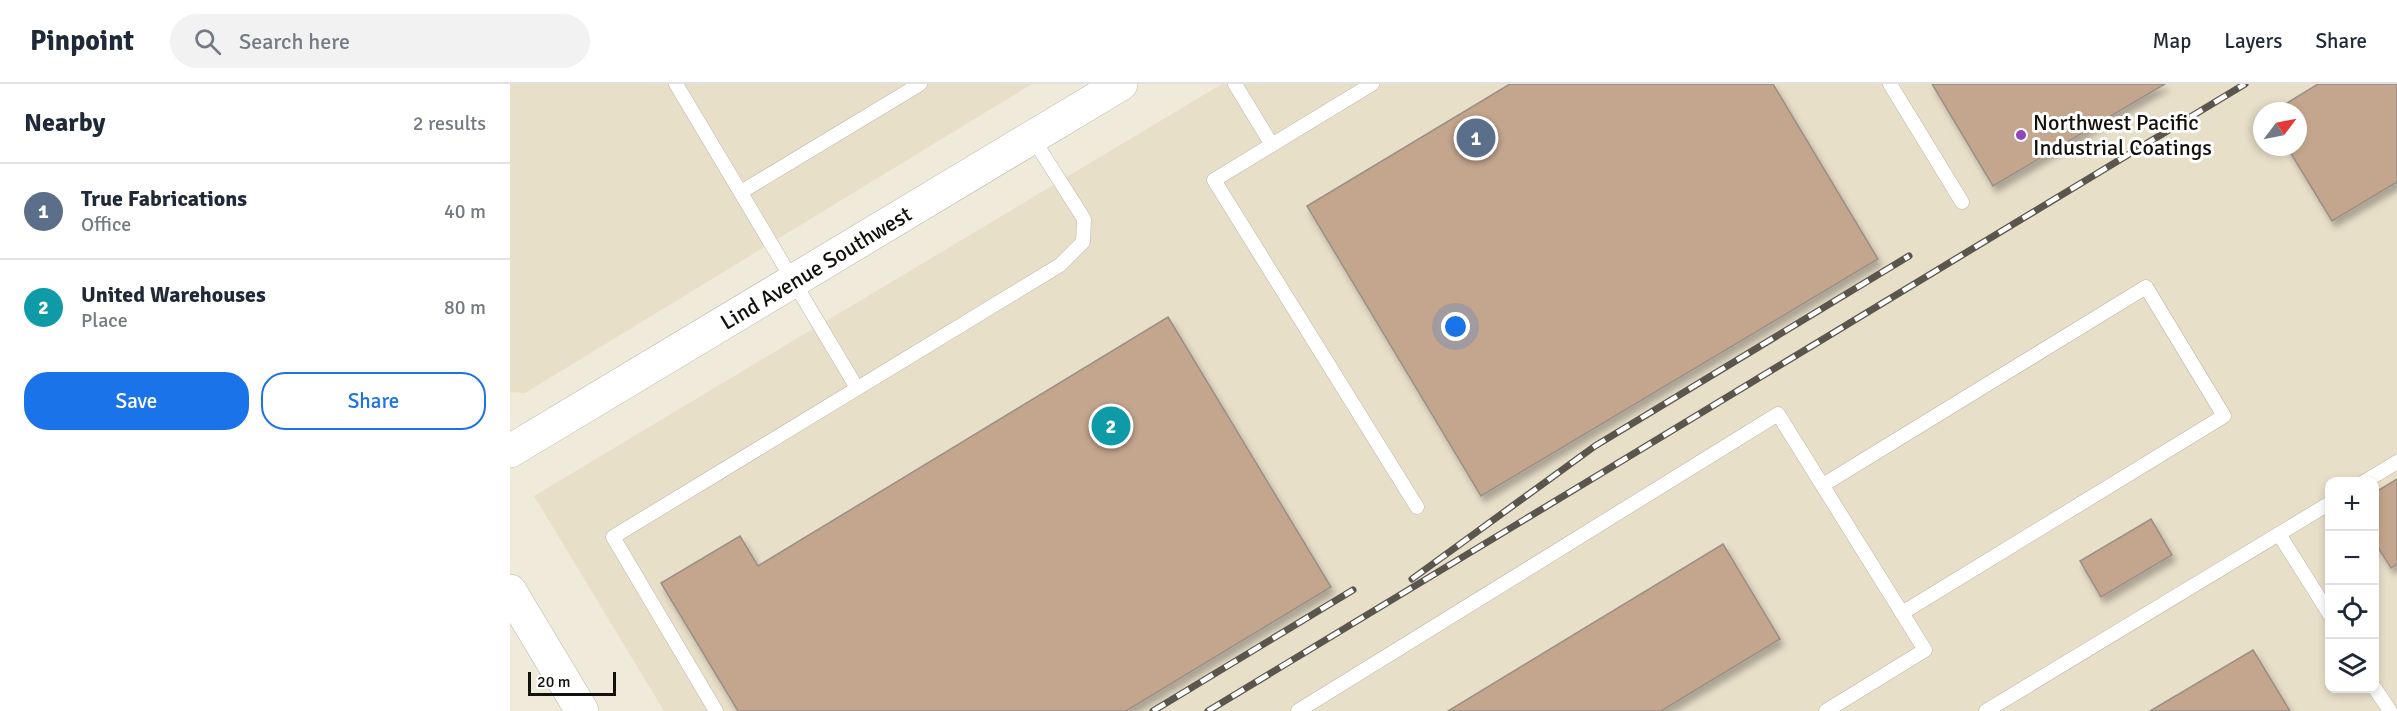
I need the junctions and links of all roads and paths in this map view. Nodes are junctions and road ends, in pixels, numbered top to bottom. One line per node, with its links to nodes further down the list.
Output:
1 (676, 84): 9 (lane)
2 (920, 84): 9 (lane)
3 (1121, 84): 7 (main road, Lind Avenue Southwest)
4 (1235, 84): 8 (lane)
5 (1372, 84): 8 (lane)
6 (1890, 84): 10 (lane)
7 (1032, 138): 11 (main road, Lind Avenue Southwest); 12 (lane)
8 (1272, 145): 18 (lane)
9 (741, 192): 11 (lane)
10 (1962, 202)
11 (795, 281): 12 (lane); 13 (main road, Lind Avenue Southwest)
12 (857, 388): 25 (lane)
13 (510, 451)
14 (2397, 462): 15 (lane)
15 (2372, 477)
16 (1823, 485): 22 (lane); 22 (lane); 26 (lane)
17 (2325, 506): 19 (lane)
18 (1417, 507)
19 (2279, 534): 21 (lane); 28 (lane)
20 (510, 591): 24 (main road)
21 (2325, 607)
22 (1902, 613): 27 (lane)
23 (2378, 693): 29 (lane)
24 (582, 711)
25 (716, 711)
26 (1298, 711)
27 (1826, 711)
28 (1986, 711)
29 (2390, 711)

